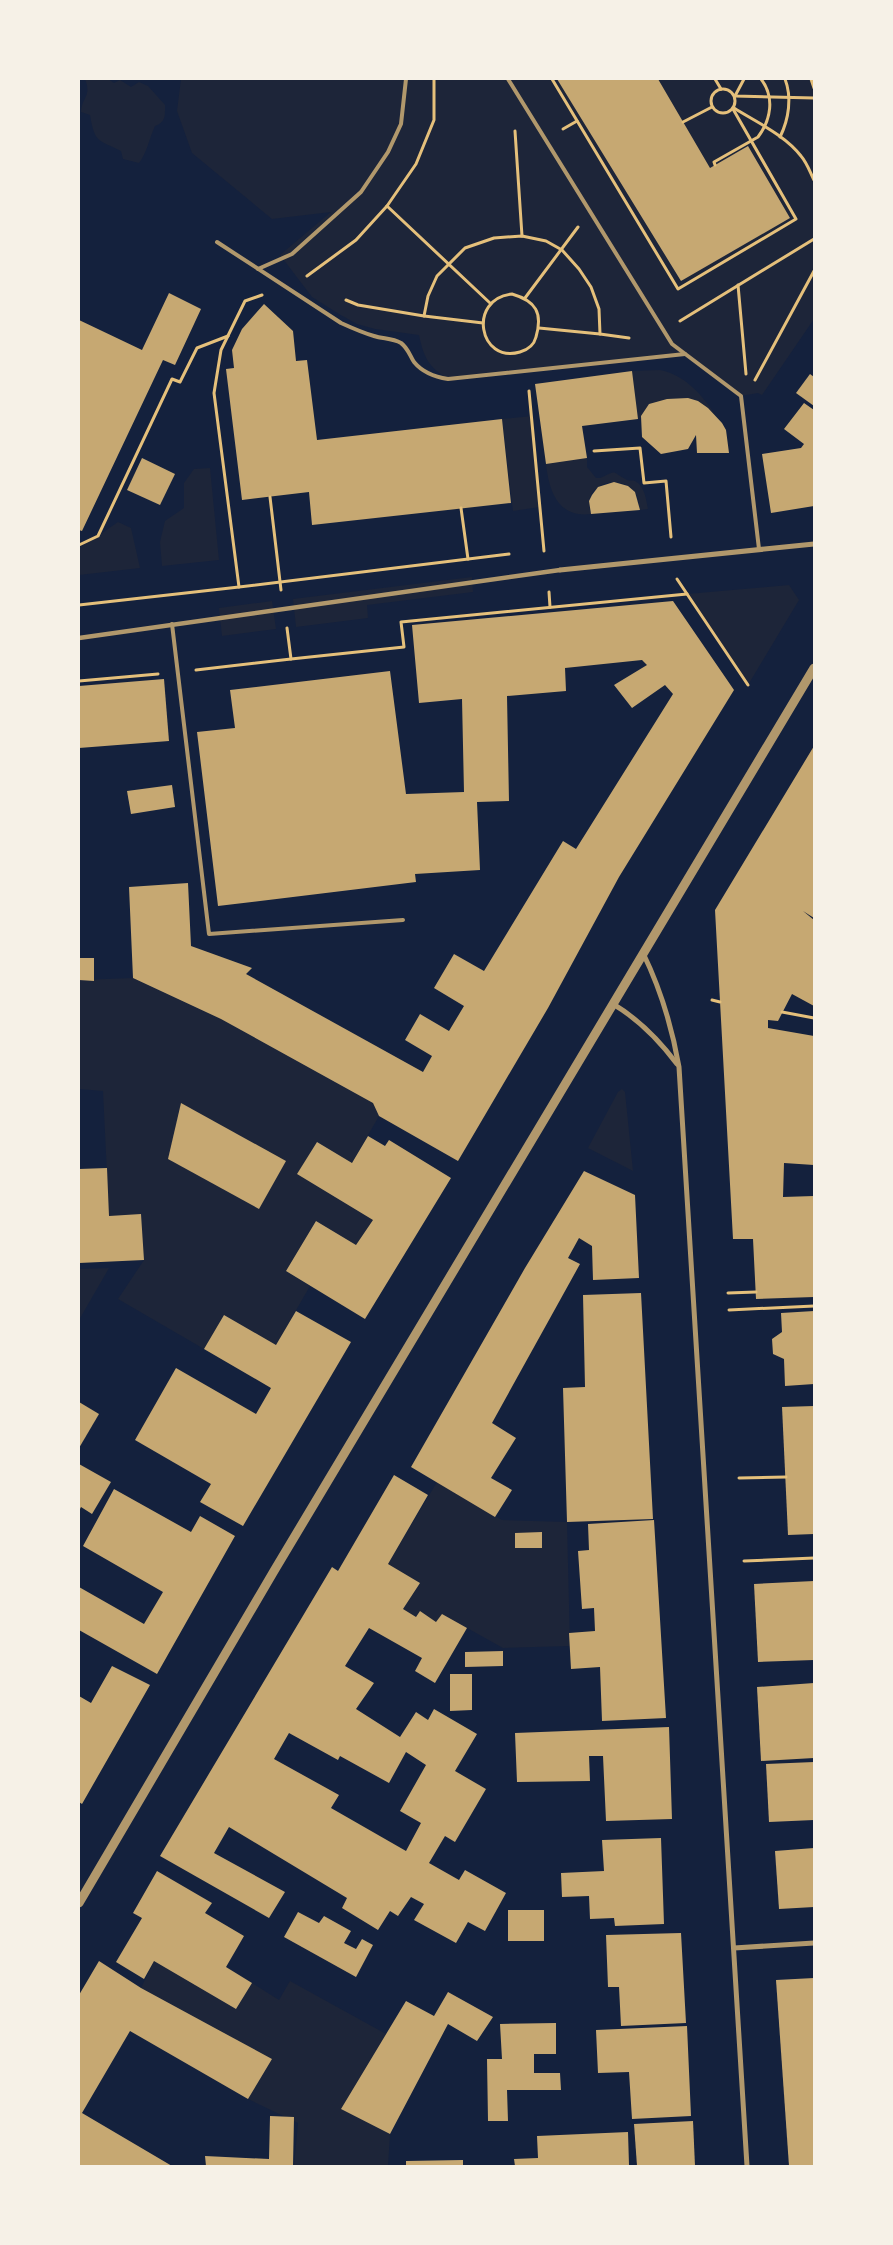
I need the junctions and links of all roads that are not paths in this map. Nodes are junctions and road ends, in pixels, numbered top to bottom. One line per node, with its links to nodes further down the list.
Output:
1 (406, 79): 4 (lane)
2 (508, 79): 5 (lane)
3 (217, 242): 4 (lane)
4 (258, 269): 5 (lane)
5 (685, 354): 7 (lane)
6 (814, 544): 7 (street)
7 (759, 549): 8 (street)
8 (560, 570): 9 (street)
9 (172, 624): 10 (street); 12 (lane)
10 (79, 638)
11 (813, 671): 13 (street)
12 (403, 920)
13 (643, 953): 14 (street); 15 (street)
14 (612, 1004): 15 (street); 16 (street)
15 (679, 1067): 18 (street)
16 (79, 1903)
17 (814, 1943): 18 (street)
18 (734, 1948): 19 (street)
19 (747, 2166)

